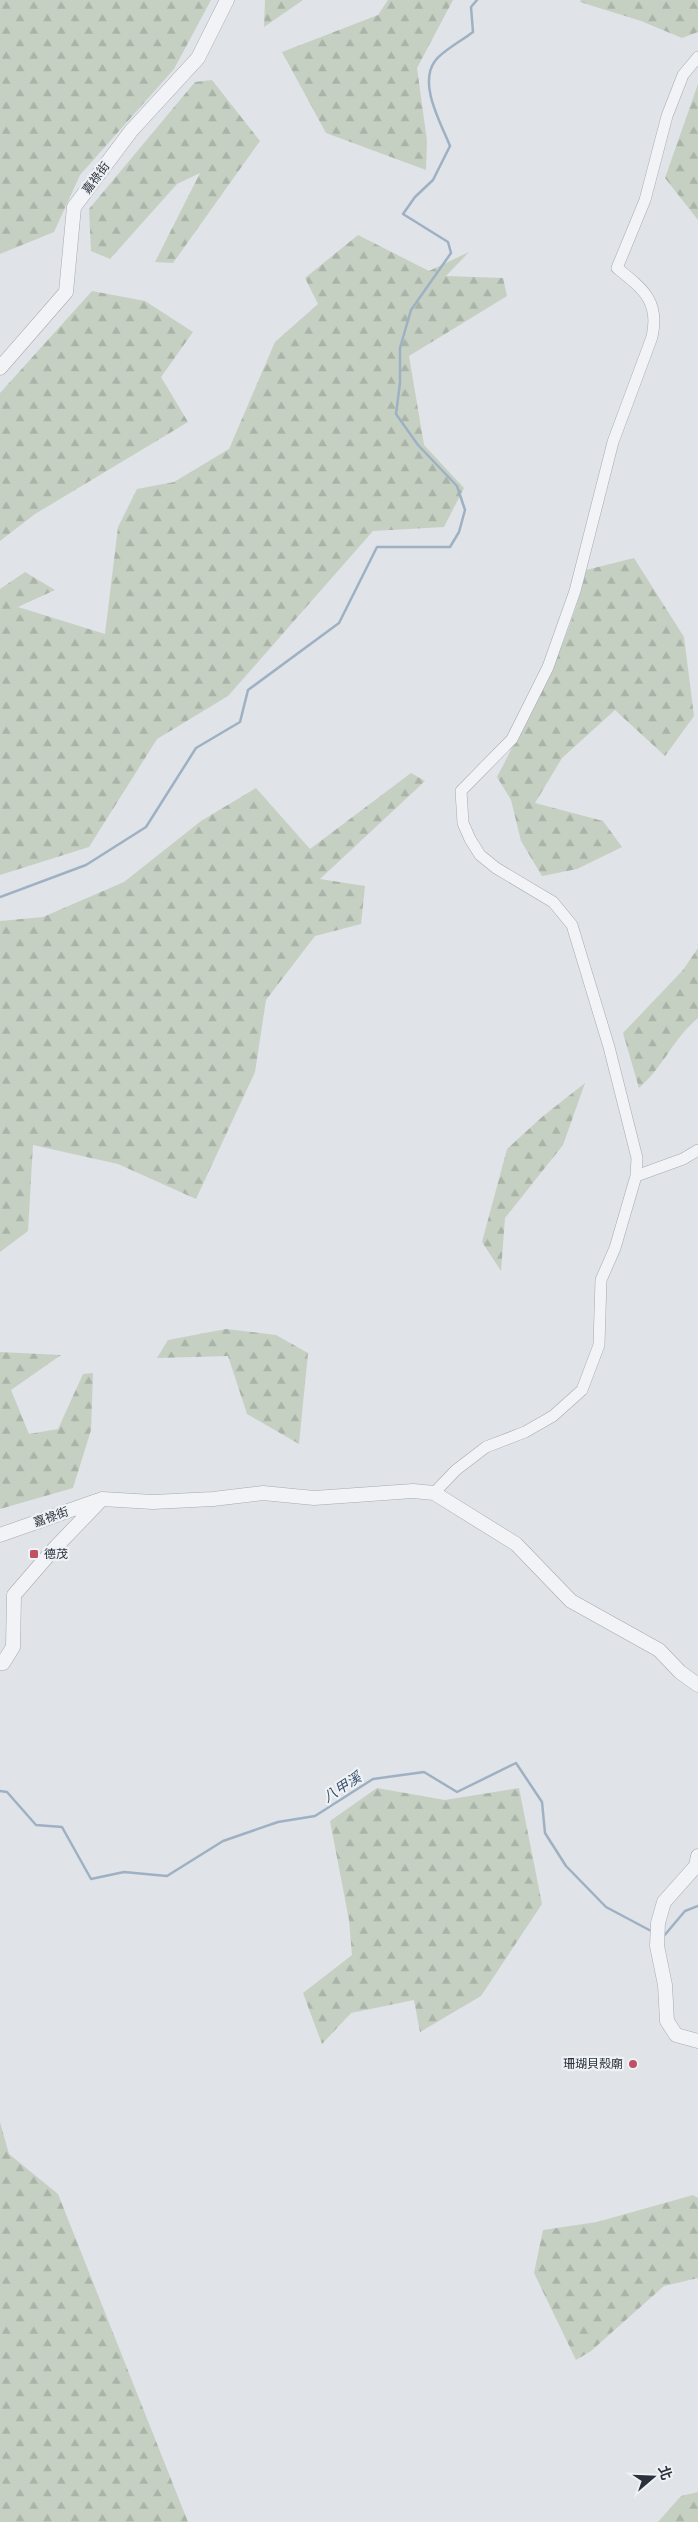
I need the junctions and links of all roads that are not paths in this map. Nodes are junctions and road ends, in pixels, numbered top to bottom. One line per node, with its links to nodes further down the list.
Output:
1 (227, 0): 3 (street, 嘉祿街)
2 (698, 57): 5 (street)
3 (0, 368)
4 (698, 1150): 5 (street)
5 (636, 1176): 6 (street)
6 (434, 1493): 7 (street); 10 (street)
7 (102, 1499): 8 (street, 嘉祿街); 9 (street)
8 (0, 1535)
9 (0, 1663)
10 (698, 1685)
11 (698, 1856): 12 (street)
12 (698, 2041)

